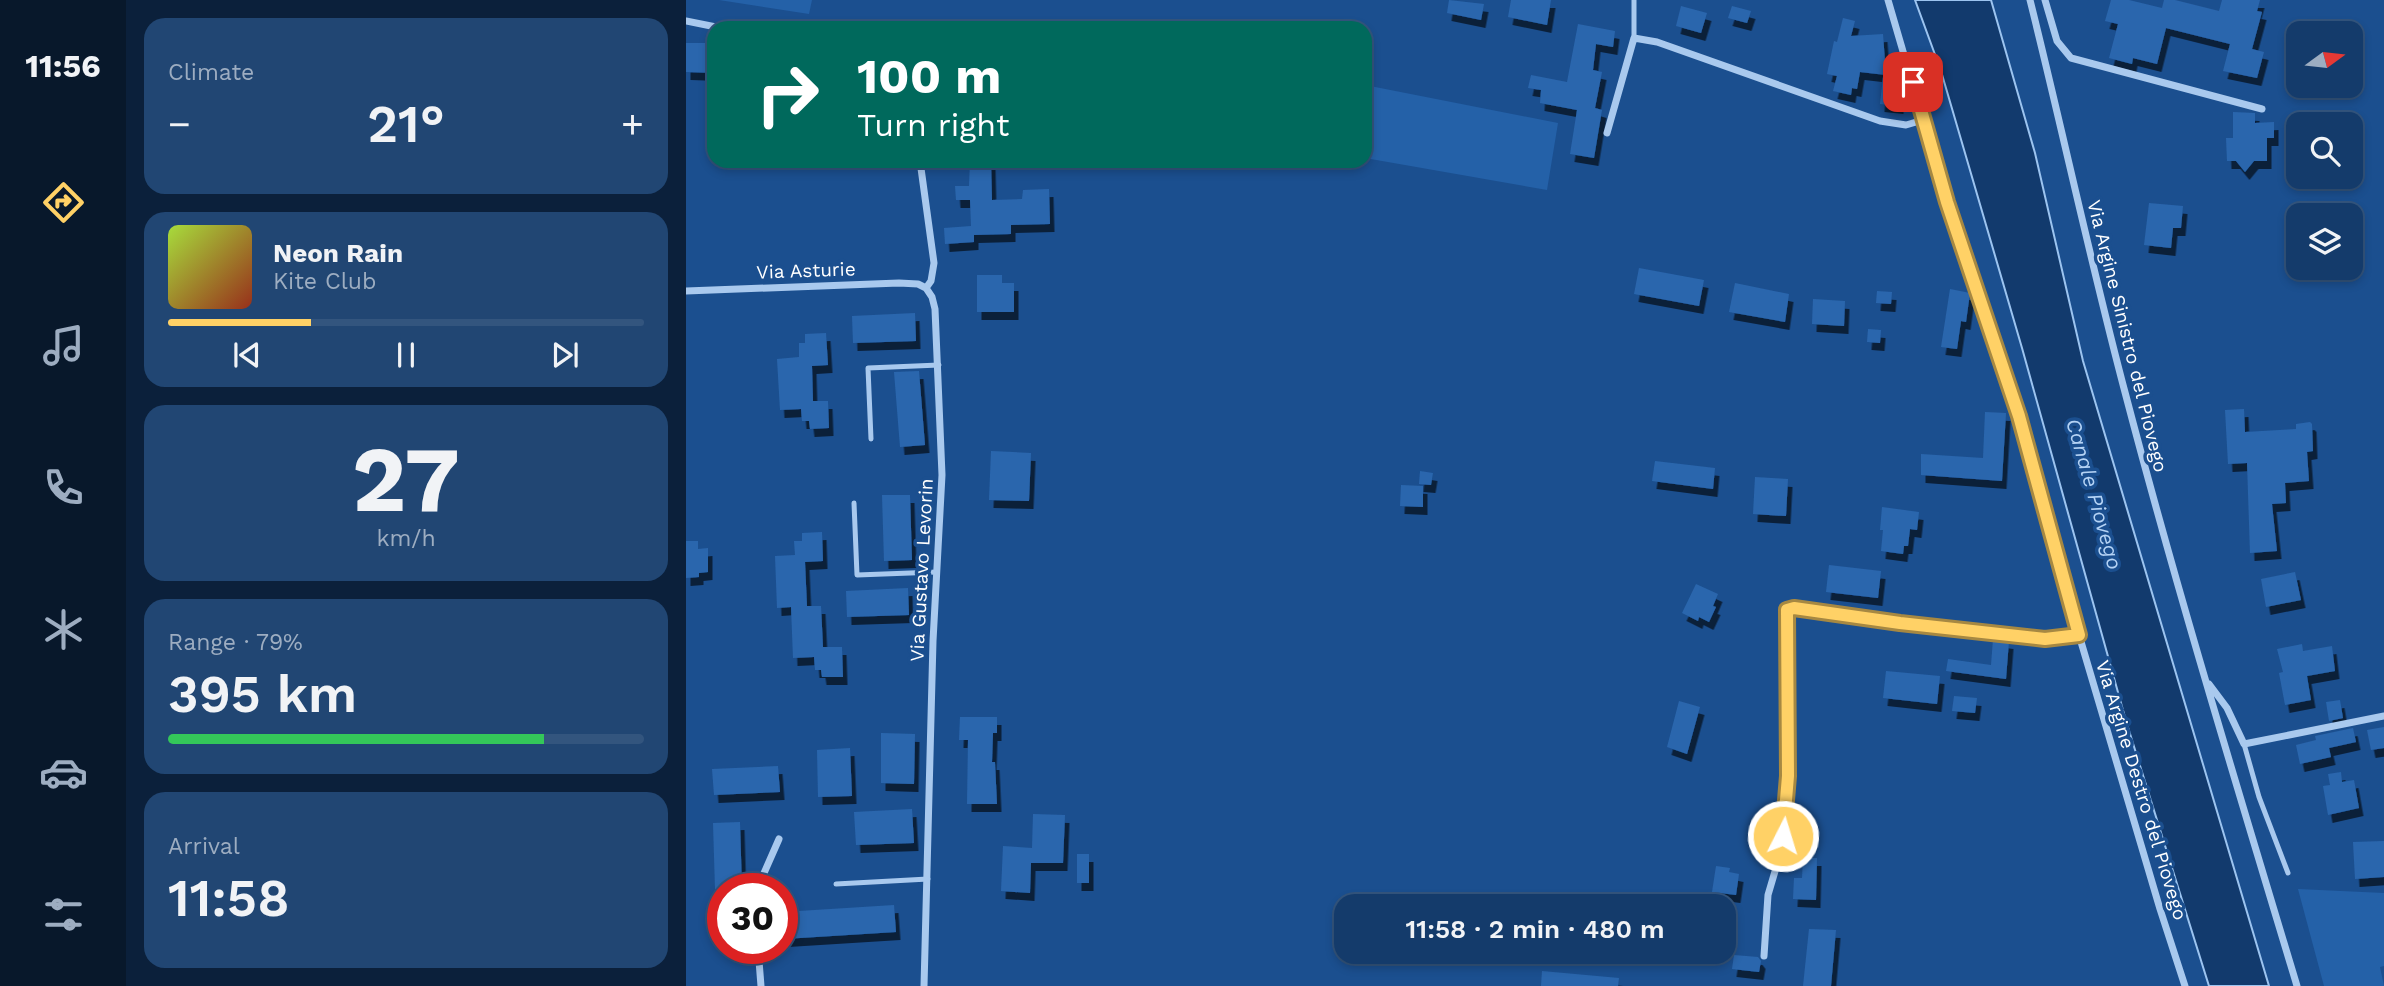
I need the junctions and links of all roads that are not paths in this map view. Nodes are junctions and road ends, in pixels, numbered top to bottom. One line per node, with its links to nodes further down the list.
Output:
1 (1634, 0): 7 (lane)
2 (1888, 0): 9 (street, Via Argine Destro del Piovego)
3 (2029, 0): 19 (street, Via Argine Sinistro del Piovego)
4 (2045, 0): 8 (street)
5 (686, 21): 6 (street)
6 (707, 25)
7 (1634, 38): 9 (street); 10 (street)
8 (2262, 109)
9 (1923, 120): 18 (street, Via Argine Destro del Piovego)
10 (1607, 133)
11 (921, 168): 12 (street, Via Gustavo Levorin)
12 (926, 288): 13 (street, Via Asturie); 14 (street, Via Gustavo Levorin)
13 (686, 291)
14 (939, 365): 15 (lane); 17 (street, Via Gustavo Levorin)
15 (871, 439)
16 (854, 503): 17 (lane)
17 (937, 572): 25 (street, Via Gustavo Levorin)
18 (2079, 635): 27 (street); 31 (street, Via Argine Destro del Piovego)
19 (2205, 678): 21 (street, Via Argine Sinistro del Piovego); 32 (street, Via Argine Sinistro del Piovego)
20 (2384, 716): 21 (street)
21 (2244, 744): 24 (lane, Via Argine Sinistro del Piovego)
22 (779, 839): 23 (street)
23 (764, 873)
24 (2288, 873)
25 (928, 879): 26 (lane); 30 (street, Via Gustavo Levorin)
26 (836, 884)
27 (1764, 956)
28 (759, 964): 29 (street)
29 (761, 986)
30 (924, 986)
31 (2185, 986)
32 (2297, 986)

